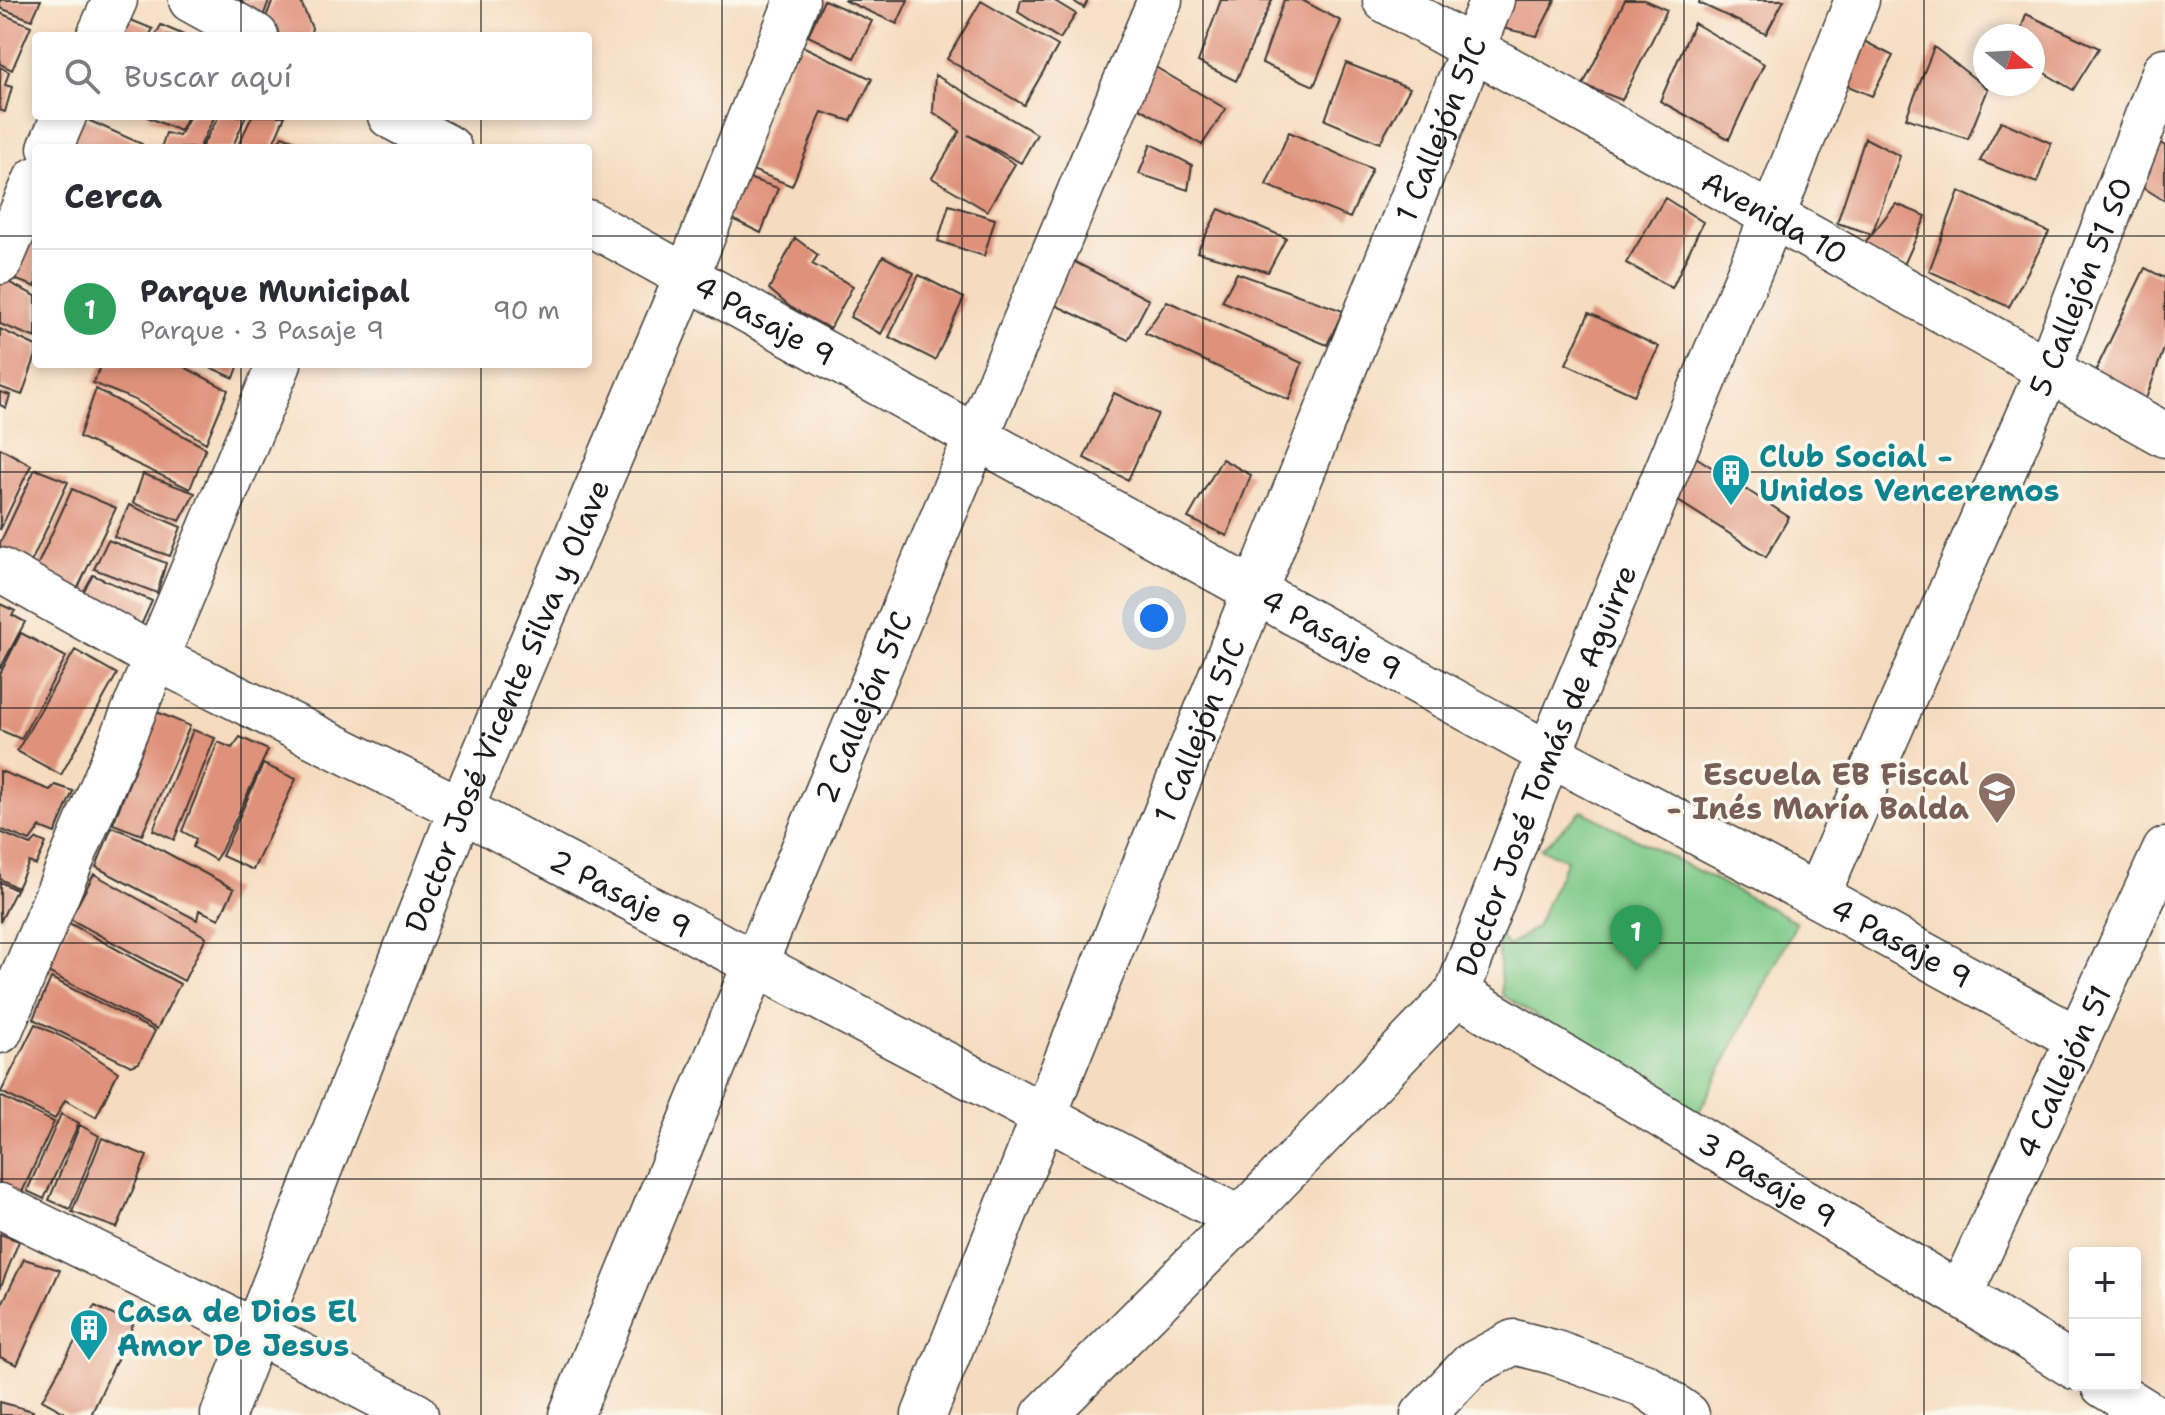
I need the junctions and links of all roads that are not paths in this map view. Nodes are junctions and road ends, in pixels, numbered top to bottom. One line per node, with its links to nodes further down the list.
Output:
1 (115, 0): 8 (street)
2 (191, 0): 9 (street)
3 (797, 0): 22 (street, Doctor José Vicente Silva y Olave)
4 (1160, 0): 26 (street, 2 Callejón 51C)
5 (1385, 0): 10 (street, Avenida 10)
6 (1492, 0): 10 (street, 1 Callejón 51C)
7 (1857, 0): 19 (street, Doctor José Tomás de Aguirre)
8 (101, 32)
9 (249, 32)
10 (1472, 49): 19 (street, Avenida 10); 28 (street, 1 Callejón 51C)
11 (2165, 70): 24 (street, 5 Callejón 51 SO)
12 (62, 120): 15 (street)
13 (380, 120): 16 (street)
14 (397, 120): 17 (street)
15 (52, 144)
16 (371, 144)
17 (442, 144)
18 (32, 188): 21 (street)
19 (1773, 215): 24 (street, Avenida 10); 30 (street, Doctor José Tomás de Aguirre)
20 (592, 224): 22 (street, 4 Pasaje 9)
21 (0, 262)
22 (687, 276): 26 (street, 4 Pasaje 9); 31 (street, Doctor José Vicente Silva y Olave)
23 (277, 368): 29 (street)
24 (2048, 370): 25 (street, Avenida 10); 33 (street, 5 Callejón 51 SO)
25 (2165, 435)
26 (978, 437): 28 (street, 4 Pasaje 9); 34 (street, 2 Callejón 51C)
27 (0, 570): 29 (street, 2 Pasaje 9)
28 (1255, 590): 30 (street, 4 Pasaje 9); 38 (street, 1 Callejón 51C)
29 (156, 658): 31 (street, 2 Pasaje 9); 36 (street)
30 (1549, 754): 33 (street, 4 Pasaje 9); 35 (street, Doctor José Tomás de Aguirre)
31 (461, 809): 34 (street, 2 Pasaje 9); 42 (street, Doctor José Vicente Silva y Olave)
32 (2165, 850): 37 (street, 4 Callejón 51)
33 (1817, 896): 37 (street, 4 Pasaje 9)
34 (755, 964): 38 (street, 2 Pasaje 9); 47 (street, 2 Callejón 51C)
35 (1457, 993): 40 (street, Doctor José Tomás de Aguirre); 41 (street, 3 Pasaje 9)
36 (0, 1031)
37 (2078, 1039): 41 (street, 4 Callejón 51)
38 (1044, 1116): 40 (street, 2 Pasaje 9); 48 (street, 1 Callejón 51C)
39 (0, 1206): 42 (street)
40 (1240, 1219): 49 (street, Doctor José Tomás de Aguirre)
41 (1960, 1295): 43 (street, 3 Pasaje 9)
42 (255, 1331): 45 (street, Doctor José Vicente Silva y Olave); 46 (street)
43 (2069, 1363)
44 (2113, 1391): 52 (street)
45 (223, 1415)
46 (416, 1415)
47 (571, 1415)
48 (924, 1415)
49 (1044, 1415)
50 (1423, 1415): 51 (street)
51 (1687, 1415)
52 (2151, 1415)

